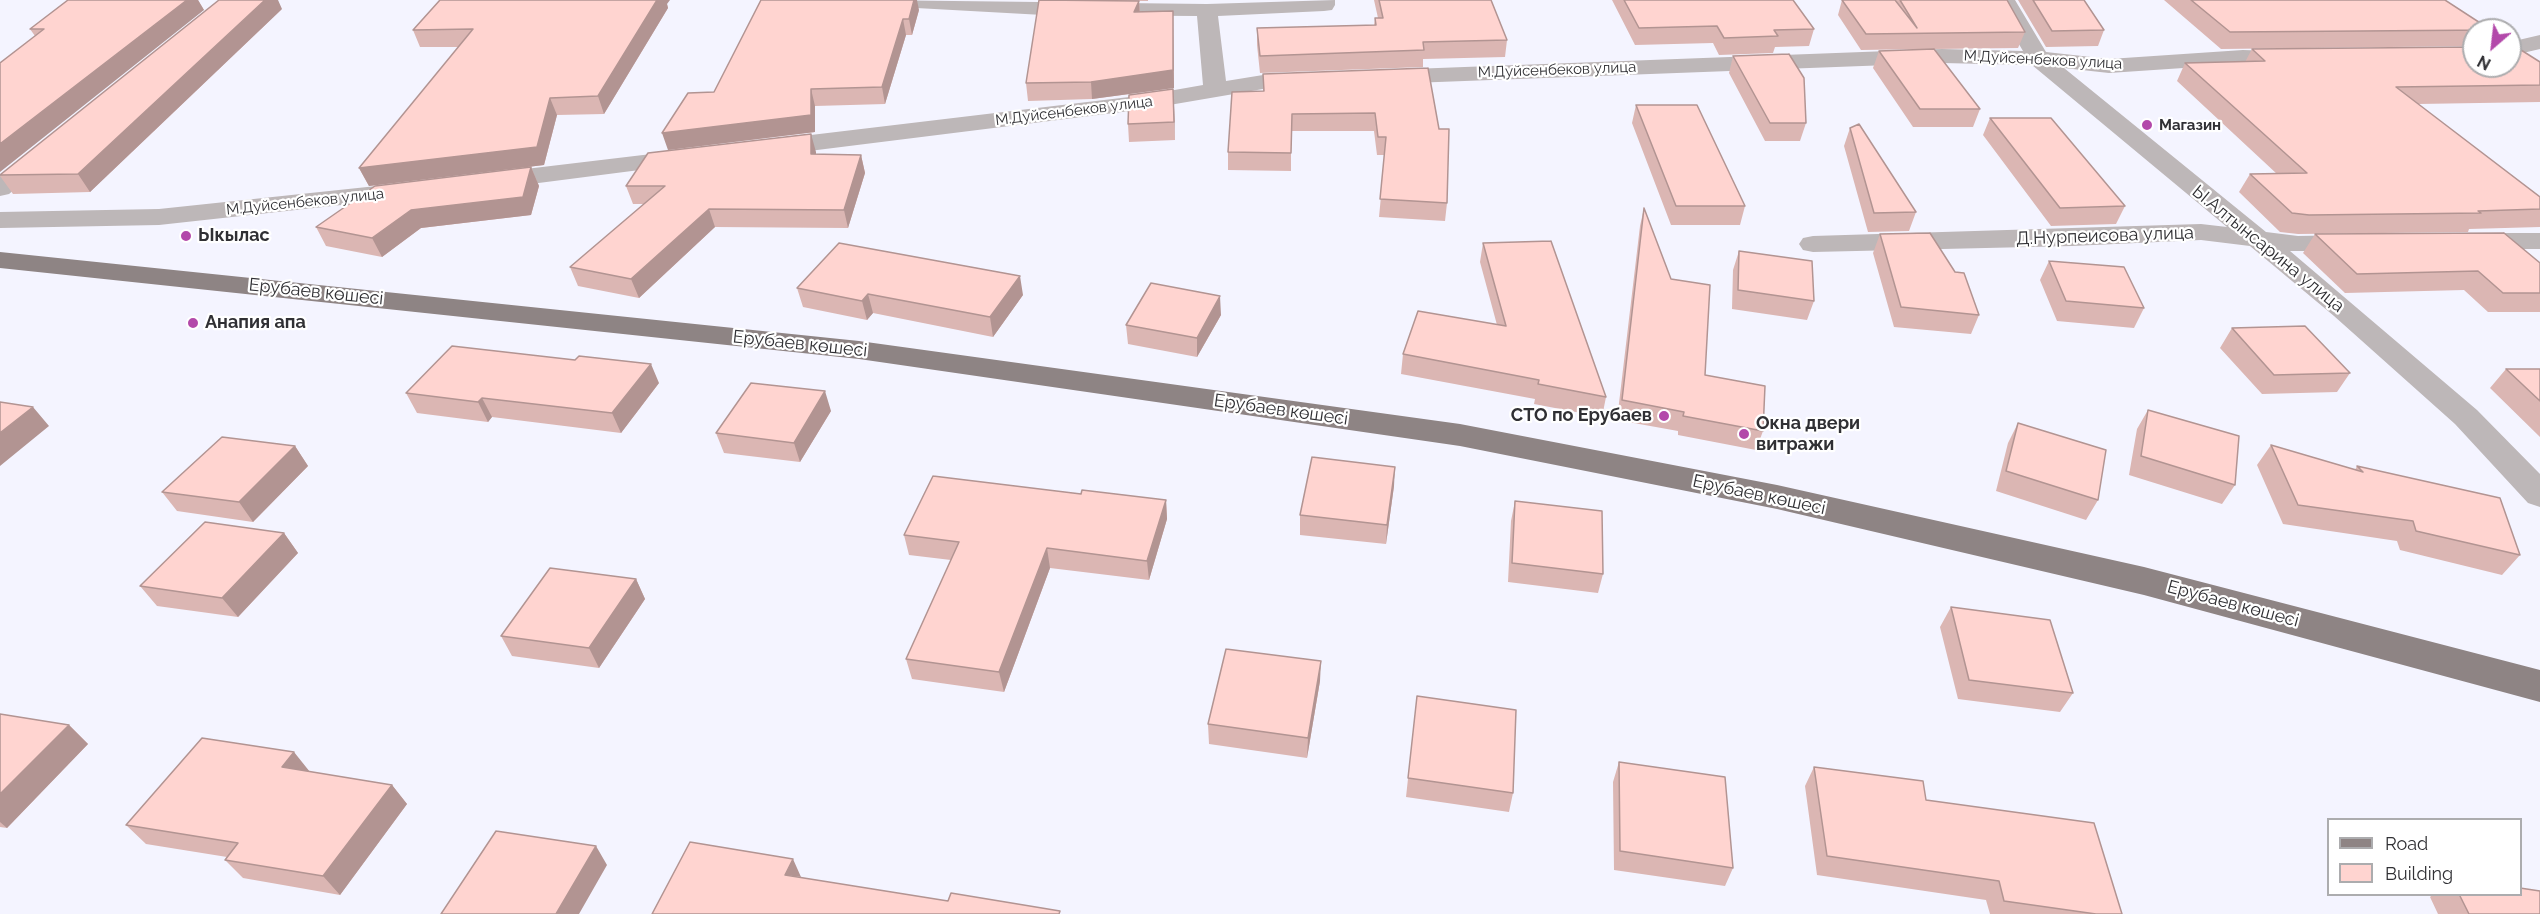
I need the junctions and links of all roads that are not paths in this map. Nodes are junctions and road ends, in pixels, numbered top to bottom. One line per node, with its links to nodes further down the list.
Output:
1 (880, 0): 4 (street)
2 (1324, 0): 4 (street)
3 (2004, 0): 8 (street, Ы.Алтынсарина улица)
4 (1207, 9): 9 (street)
5 (2540, 42): 6 (street)
6 (2522, 46)
7 (2311, 57): 8 (street, М.Дуйсенбеков улица)
8 (2038, 58): 9 (street, М.Дуйсенбеков улица); 17 (street, Ы.Алтынсарина улица)
9 (1215, 90): 11 (street, М.Дуйсенбеков улица)
10 (54, 144): 14 (street)
11 (748, 151)
12 (714, 155): 13 (street)
13 (472, 183)
14 (0, 188)
15 (426, 189): 16 (street, М.Дуйсенбеков улица)
16 (0, 220)
17 (2254, 238): 19 (street, Д.Нурпеисова улица); 21 (street, Д.Нурпеисова улица); 23 (street, Ы.Алтынсарина улица)
18 (2540, 241): 20 (street)
19 (2378, 242)
20 (2447, 242)
21 (1813, 244)
22 (0, 260): 24 (main road, Ерубаев көшесі)
23 (2540, 495)
24 (2540, 686)

